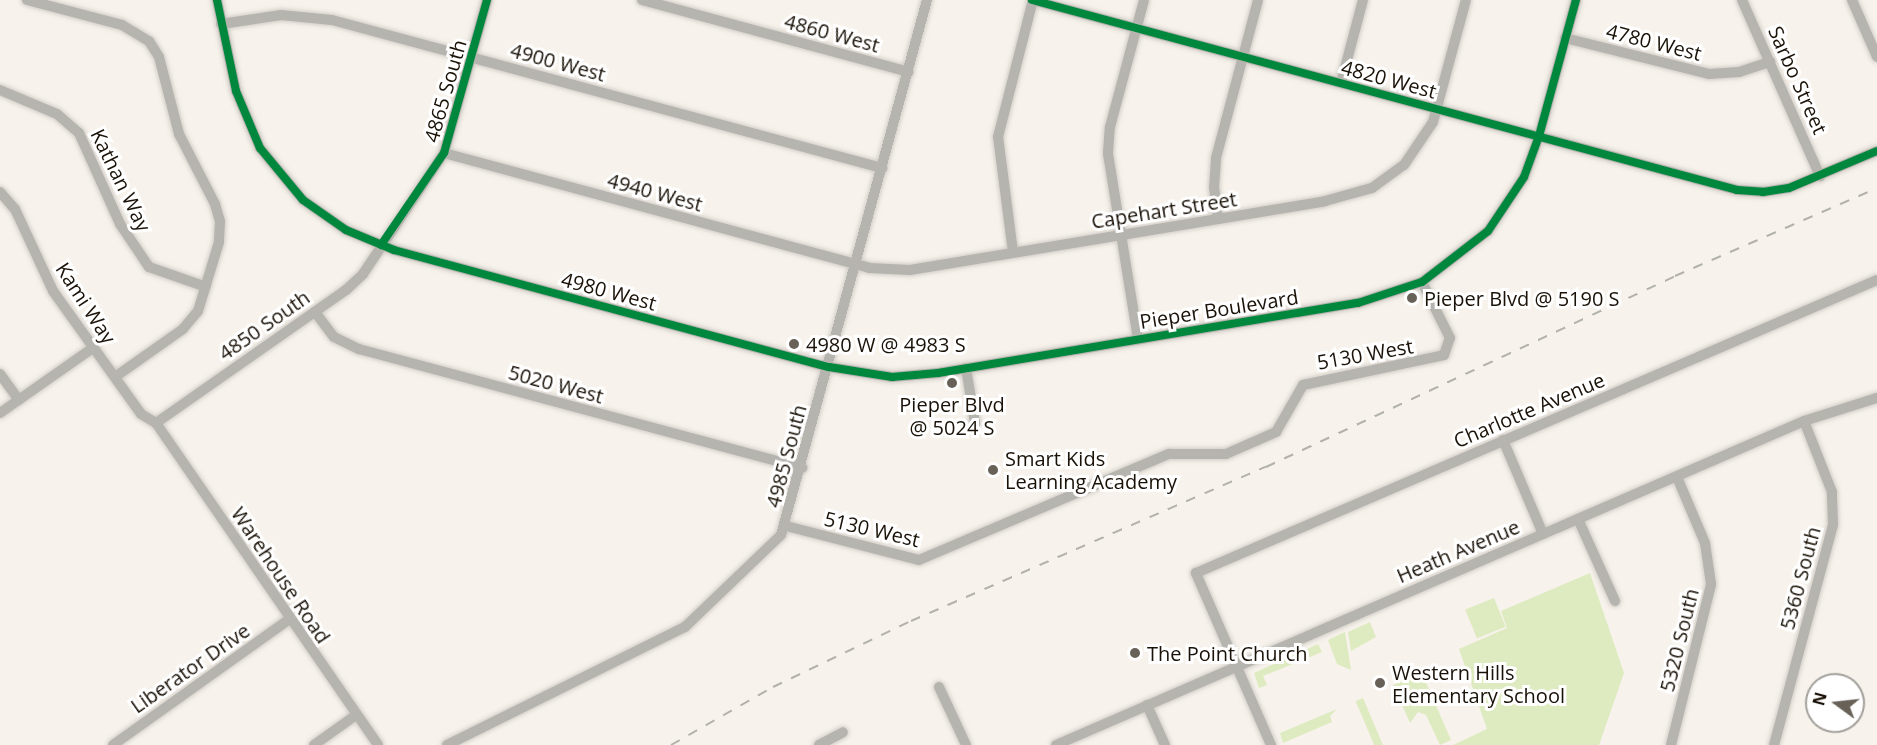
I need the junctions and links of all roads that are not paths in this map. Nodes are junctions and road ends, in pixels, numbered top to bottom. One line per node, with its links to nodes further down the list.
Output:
1 (27, 0): 38 (street)
2 (217, 0): 14 (street, 4980 West)
3 (487, 0): 19 (street, 4865 South)
4 (642, 0): 21 (street, 4860 West)
5 (927, 0): 21 (street, 4985 South)
6 (1032, 0): 15 (street, 4820 West); 34 (street)
7 (1144, 0): 15 (street)
8 (1258, 0): 17 (street)
9 (1363, 0): 22 (street)
10 (1466, 0): 24 (street, Capehart Street)
11 (1575, 0): 16 (street, Pieper Boulevard)
12 (1742, 0): 20 (street, Sarbo Street)
13 (1852, 0): 18 (street)
14 (222, 24): 19 (street, 4900 West); 33 (street, 4980 West)
15 (1136, 28): 17 (street, 4820 West); 32 (street)
16 (1565, 38): 20 (street, 4780 West); 25 (street, Pieper Boulevard)
17 (1243, 57): 22 (street, 4820 West); 31 (street)
18 (1877, 57)
19 (472, 58): 27 (street, 4865 South); 28 (street, 4900 West)
20 (1770, 62): 29 (street, Sarbo Street)
21 (908, 72): 28 (street, 4985 South)
22 (1341, 83): 24 (street, 4820 West)
23 (0, 90): 38 (street, Kathan Way)
24 (1437, 109): 25 (street, 4820 West); 31 (street, Capehart Street)
25 (1539, 136): 29 (street, 4820 West); 37 (street, Pieper Boulevard)
26 (1877, 151): 29 (street, 4820 West)
27 (444, 153): 33 (street, 4865 South); 35 (street, 4940 West)
28 (882, 168): 35 (street, 4985 South)
29 (1820, 176)
30 (0, 192): 41 (street, Kami Way)
31 (1218, 219): 32 (street, Capehart Street)
32 (1120, 235): 34 (street, Capehart Street); 40 (street)
33 (381, 245): 39 (street, 4850 South); 42 (street, 4980 West)
34 (1013, 252): 35 (street, Capehart Street)
35 (856, 265): 42 (street, 4985 South)
36 (1877, 280): 52 (street, Charlotte Avenue)
37 (1422, 282): 40 (street, Pieper Boulevard); 56 (street, 5130 West)
38 (206, 287): 45 (street)
39 (315, 312): 50 (street, 4850 South); 53 (street, 5020 West)
40 (1138, 339): 43 (street, Pieper Boulevard)
41 (93, 348): 45 (street, Kami Way); 47 (street)
42 (829, 367): 43 (street, Pieper Boulevard); 53 (street, 4985 South)
43 (966, 368): 51 (street)
44 (0, 374): 47 (street)
45 (115, 377): 50 (street, Kami Way)
46 (1877, 398): 49 (street, Heath Avenue)
47 (19, 400): 48 (street)
48 (0, 413)
49 (1804, 421): 54 (street, Heath Avenue); 75 (street, 5360 South)
50 (156, 423): 59 (street, Warehouse Road)
51 (975, 423)
52 (1503, 440): 57 (street); 60 (street, Charlotte Avenue)
53 (802, 468): 56 (street, 4985 South)
54 (1677, 477): 55 (street, Heath Avenue); 74 (street, 5320 South)
55 (1578, 519): 57 (street, Heath Avenue); 58 (street)
56 (786, 526): 68 (street, 4985 South)
57 (1543, 534): 60 (street, Heath Avenue)
58 (1614, 602)
59 (288, 620): 63 (street, Warehouse Road); 65 (street, Liberator Drive)
60 (1237, 667): 62 (street, Heath Avenue); 73 (street)
61 (939, 687): 70 (street)
62 (1147, 705): 71 (street, Heath Avenue); 72 (street)
63 (356, 715): 66 (street); 67 (street, Warehouse Road)
64 (843, 732): 69 (street)
65 (113, 745)
66 (314, 745)
67 (378, 745)
68 (447, 745)
69 (819, 745)
70 (966, 745)
71 (1056, 745)
72 (1165, 745)
73 (1271, 745)
74 (1671, 745)
75 (1774, 745)

